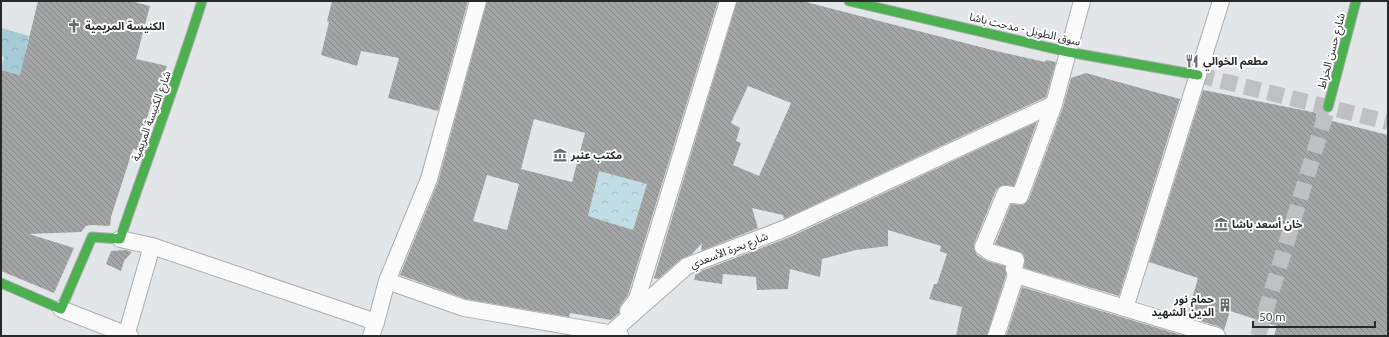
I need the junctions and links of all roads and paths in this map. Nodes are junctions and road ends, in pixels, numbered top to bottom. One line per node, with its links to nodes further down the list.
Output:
1 (202, 1): 12 (street, شارع الكنيسة المريمية)
2 (478, 1): 15 (street)
3 (728, 1): 20 (street)
4 (849, 1): 8 (street, سوق الطويل - مدحت باشا)
5 (1082, 1): 8 (street)
6 (1221, 1): 9 (street)
7 (1356, 1): 11 (street, شارع حسن الخراط)
8 (1068, 52): 9 (street, سوق الطويل - مدحت باشا); 10 (street)
9 (1198, 75): 17 (street)
10 (1054, 104): 14 (street); 20 (street, شارع بحرة الأسعدي)
11 (1328, 107)
12 (120, 239): 13 (street); 18 (street)
13 (152, 246): 19 (street); 21 (street)
14 (1016, 275): 17 (street); 22 (street)
15 (387, 281): 19 (street); 20 (street)
16 (1, 283): 18 (street)
17 (1125, 308): 23 (street)
18 (61, 309): 21 (street)
19 (374, 329)
20 (615, 335)
21 (128, 336)
22 (996, 336)
23 (1217, 336)

